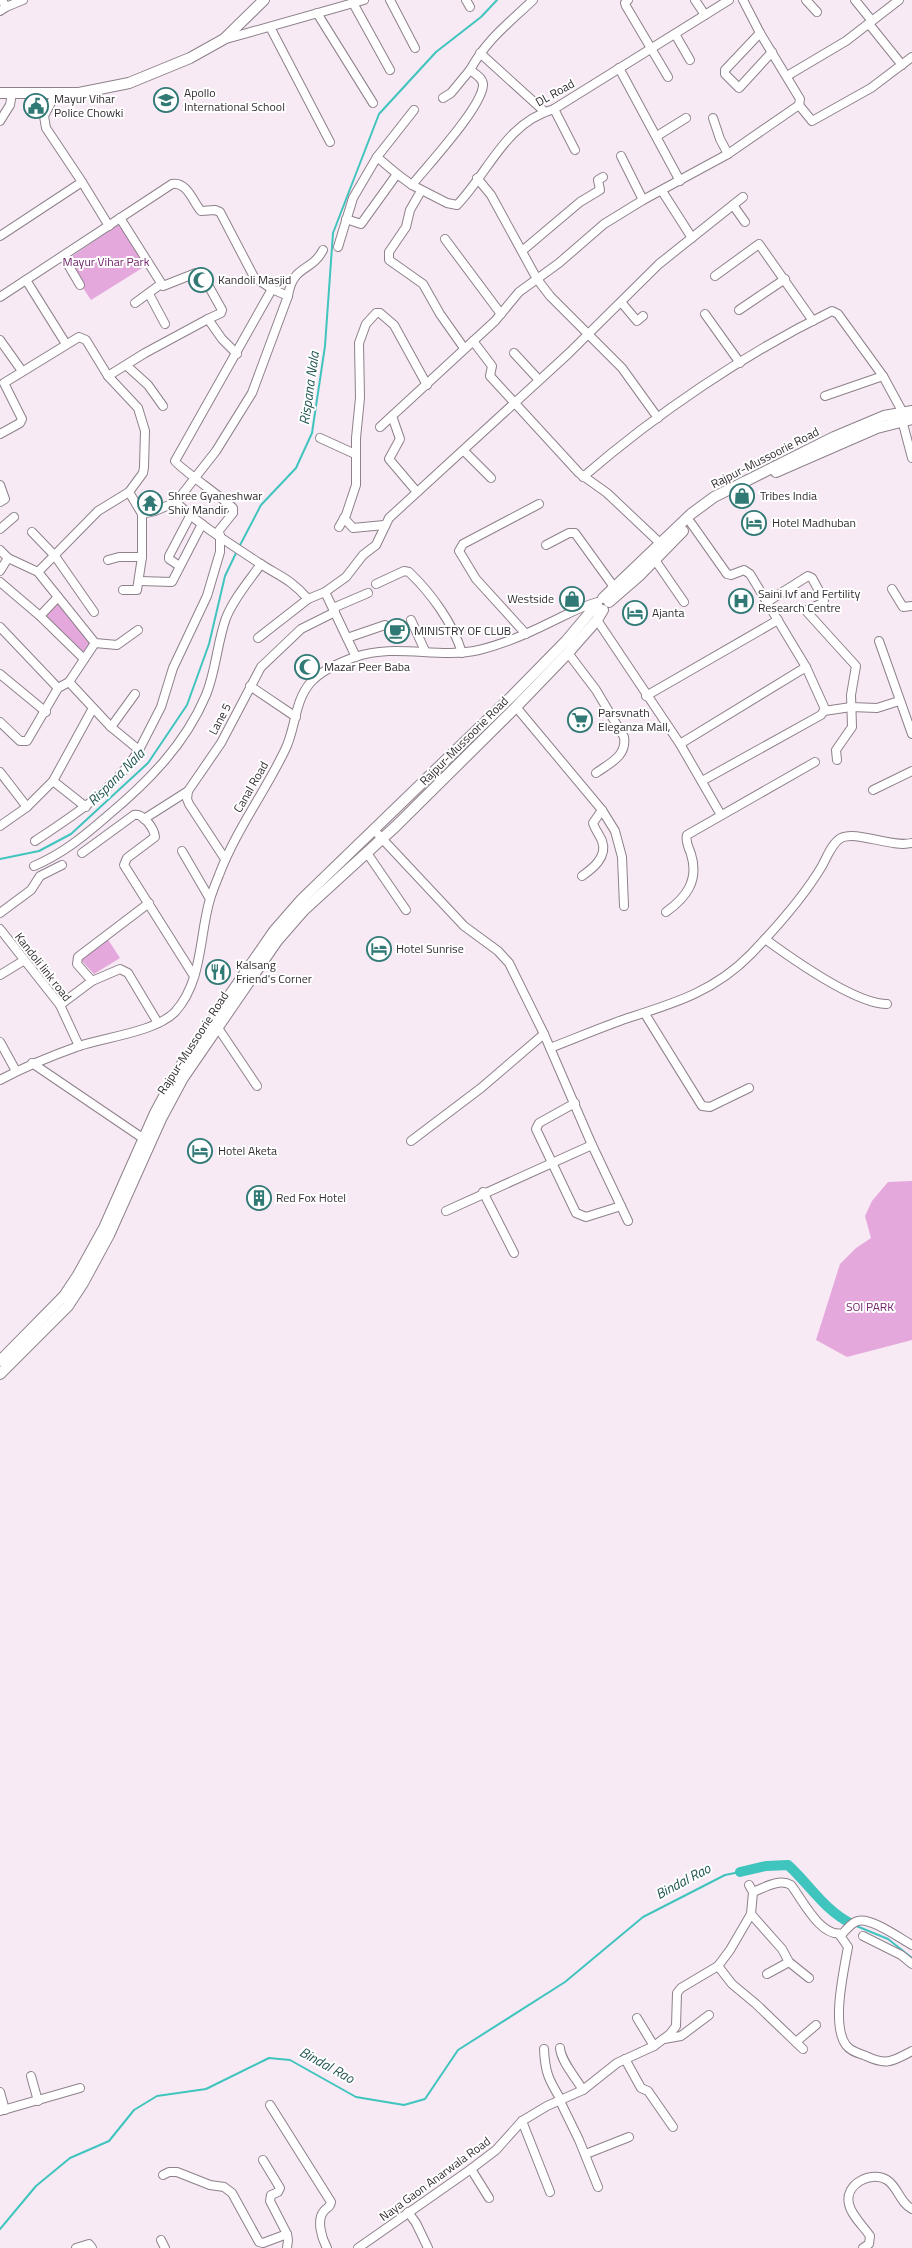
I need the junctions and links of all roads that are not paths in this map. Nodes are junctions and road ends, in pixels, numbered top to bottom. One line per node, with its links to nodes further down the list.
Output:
1 (23, 0): 14 (street)
2 (264, 0): 22 (main road)
3 (364, 0): 13 (street)
4 (390, 0): 23 (street)
5 (533, 0): 26 (street)
6 (628, 0): 24 (street)
7 (695, 0): 17 (street)
8 (729, 0): 17 (street, DL Road)
9 (743, 0): 20 (street)
10 (806, 0): 15 (street)
11 (855, 0): 18 (street)
12 (899, 0): 18 (street)
13 (353, 3): 16 (street); 31 (street)
14 (3, 6)
15 (817, 12)
16 (318, 13): 19 (street); 39 (street)
17 (706, 15): 21 (street, DL Road)
18 (870, 22): 29 (street); 33 (street)
19 (270, 27): 22 (street); 48 (street)
20 (760, 33): 25 (street); 25 (street)
21 (675, 34): 24 (street, DL Road); 28 (street)
22 (224, 39): 37 (main road)
23 (415, 48)
24 (652, 48): 30 (street, DL Road); 34 (street)
25 (772, 52): 33 (street)
26 (480, 53): 32 (street); 43 (street)
27 (912, 57): 29 (street)
28 (690, 60)
29 (902, 66): 40 (street)
30 (619, 68): 41 (street, DL Road); 47 (street)
31 (390, 70)
32 (470, 70): 38 (street); 58 (street)
33 (787, 76): 40 (street)
34 (668, 78)
35 (0, 93): 36 (main road)
36 (12, 93): 37 (main road); 46 (street)
37 (56, 93): 57 (street)
38 (444, 98)
39 (372, 103)
40 (799, 105): 50 (street)
41 (554, 109): 43 (street, DL Road); 49 (street)
42 (414, 110): 52 (street)
43 (545, 112): 55 (street, DL Road)
44 (686, 118): 47 (street)
45 (713, 118): 50 (street)
46 (0, 121)
47 (657, 136): 56 (street)
48 (330, 142)
49 (575, 150)
50 (728, 154): 56 (street)
51 (621, 156): 62 (street)
52 (377, 158): 53 (street, DL Road); 65 (street)
53 (397, 174): 58 (street, DL Road); 65 (street)
54 (602, 177): 73 (street)
55 (477, 178): 59 (street, DL Road); 73 (street)
56 (680, 181): 60 (street)
57 (82, 182): 67 (street); 68 (street)
58 (412, 185): 59 (street, DL Road)
59 (421, 191): 98 (street)
60 (662, 191): 62 (street); 69 (street)
61 (743, 197): 63 (street)
62 (643, 200): 76 (street)
63 (733, 204): 66 (street); 69 (street)
64 (120, 218): 67 (street); 79 (street); 81 (street)
65 (346, 219): 71 (street)
66 (745, 222)
67 (109, 226): 74 (street)
68 (0, 236)
69 (692, 238): 86 (street)
70 (445, 239): 88 (street)
71 (338, 247)
72 (324, 250): 83 (street)
73 (522, 251): 76 (street)
74 (63, 256): 78 (street); 80 (street)
75 (715, 276): 77 (street)
76 (537, 278): 88 (street); 94 (street)
77 (785, 279): 87 (street); 92 (street)
78 (26, 280): 84 (street); 97 (street)
79 (160, 284): 82 (street); 91 (street)
80 (80, 285)
81 (272, 288): 83 (street); 100 (street)
82 (149, 294): 85 (street); 93 (street)
83 (288, 296): 121 (street)
84 (0, 297)
85 (135, 302)
86 (620, 302): 90 (street); 94 (street)
87 (739, 310)
88 (501, 314): 96 (street)
89 (705, 314): 101 (street)
90 (643, 316)
91 (208, 319): 100 (street); 102 (street)
92 (813, 321): 101 (street); 105 (street)
93 (165, 324)
94 (587, 335): 106 (street); 114 (street)
95 (0, 340): 103 (street)
96 (473, 341): 98 (street); 110 (street)
97 (66, 344): 103 (street); 104 (street)
98 (464, 348): 108 (street)
99 (514, 353): 106 (street)
100 (237, 354): 121 (street)
101 (740, 363): 114 (street)
102 (127, 366): 104 (street); 111 (street)
103 (22, 371): 107 (street)
104 (108, 376): 125 (street)
105 (883, 376): 109 (street); 112 (street)
106 (538, 380): 110 (street)
107 (2, 384): 116 (street)
108 (427, 385): 113 (street); 119 (street)
109 (825, 396)
110 (514, 402): 118 (street); 122 (street)
111 (163, 406)
112 (907, 415): 120 (street); 134 (main road, Rajpur-Mussoorie Road); 141 (main road, Rajpur-Mussoorie Road)
113 (392, 416): 115 (street); 126 (street)
114 (658, 418): 122 (street)
115 (380, 427)
116 (0, 434)
117 (320, 438): 119 (street)
118 (464, 451): 123 (street); 126 (street)
119 (355, 454): 133 (street)
120 (912, 458)
121 (196, 477): 128 (street); 140 (street)
122 (583, 477): 141 (street)
123 (491, 478)
124 (0, 485): 127 (street)
125 (129, 492): 130 (street); 144 (street)
126 (417, 492): 136 (street)
127 (0, 502)
128 (176, 502): 130 (street); 131 (street)
129 (539, 504): 176 (street)
130 (142, 514): 145 (street)
131 (190, 516): 135 (street); 150 (street)
132 (14, 517): 138 (street)
133 (344, 518): 136 (street); 137 (street)
134 (691, 523): 148 (main road, Rajpur-Mussoorie Road); 164 (street)
135 (202, 524): 140 (street); 150 (street)
136 (384, 525): 159 (street)
137 (339, 527)
138 (0, 529)
139 (32, 532): 144 (street)
140 (220, 535): 149 (street); 204 (street)
141 (661, 544): 156 (main road, Rajpur-Mussoorie Road)
142 (546, 545): 156 (street)
143 (0, 550): 146 (street)
144 (54, 556): 152 (street); 168 (street)
145 (142, 556): 147 (street); 153 (street)
146 (8, 558): 151 (street); 152 (street)
147 (108, 560)
148 (655, 560): 163 (street); 165 (main road, Rajpur-Mussoorie Road)
149 (261, 564): 162 (street); 229 (street)
150 (178, 566): 153 (street)
151 (0, 571)
152 (38, 572): 161 (street)
153 (140, 581): 158 (street)
154 (0, 582): 169 (street)
155 (376, 584): 182 (street)
156 (614, 587): 165 (main road, Rajpur-Mussoorie Road)
157 (892, 589): 166 (street)
158 (123, 590)
159 (325, 592): 162 (street); 167 (street)
160 (368, 593): 167 (street, Lane 5)
161 (58, 596): 169 (street); 180 (street)
162 (308, 599): 177 (street)
163 (684, 602)
164 (767, 602): 172 (street); 195 (street)
165 (602, 604): 171 (main road, Rajpur-Mussoorie Road); 176 (street, Canal Road); 220 (main road, Rajpur-Mussoorie Road)
166 (912, 606)
167 (334, 610): 178 (street); 189 (street, Lane 5)
168 (94, 612)
169 (40, 616): 185 (street)
170 (411, 620): 181 (street)
171 (597, 620): 183 (main road, Rajpur-Mussoorie Road); 192 (street)
172 (778, 620): 186 (street); 192 (street)
173 (385, 625): 178 (street)
174 (0, 627): 190 (street)
175 (138, 630): 180 (street)
176 (526, 634): 182 (street, Canal Road)
177 (258, 638)
178 (347, 638): 184 (street)
179 (879, 641): 193 (street)
180 (95, 643): 185 (street)
181 (425, 651): 182 (street, Canal Road); 184 (street, Canal Road)
182 (462, 653)
183 (568, 653): 194 (main road, Rajpur-Mussoorie Road); 209 (street)
184 (356, 657): 199 (street, Canal Road)
185 (84, 659): 188 (street)
186 (806, 667): 197 (street); 203 (street)
187 (0, 674): 198 (street)
188 (69, 682): 190 (street); 196 (street)
189 (250, 686): 199 (street); 213 (street, Lane 5)
190 (58, 688): 198 (street)
191 (135, 694): 201 (street)
192 (646, 696): 203 (street)
193 (899, 701): 195 (street); 202 (street)
194 (516, 707): 216 (street); 221 (main road, Rajpur-Mussoorie Road)
195 (852, 707): 197 (street); 205 (street)
196 (93, 708): 201 (street); 210 (street)
197 (824, 711): 211 (street)
198 (46, 712): 200 (street)
199 (296, 717): 227 (street, Canal Road)
200 (0, 722)
201 (111, 726): 204 (street)
202 (911, 731)
203 (680, 744): 211 (street)
204 (139, 750): 215 (street)
205 (837, 760)
206 (815, 762): 217 (street)
207 (912, 771): 212 (street)
208 (0, 772): 214 (street)
209 (596, 773)
210 (54, 781): 214 (street); 215 (street)
211 (702, 781): 217 (street)
212 (873, 790)
213 (188, 791): 218 (street); 227 (street)
214 (27, 807): 219 (street)
215 (86, 807): 222 (street)
216 (602, 810): 230 (street); 233 (street)
217 (721, 815): 235 (street)
218 (144, 819): 226 (street); 232 (street)
219 (0, 826)
220 (374, 830): 221 (street); 247 (main road, Rajpur-Mussoorie Road)
221 (382, 839): 225 (main road, Rajpur-Mussoorie Road); 248 (street)
222 (35, 841)
223 (912, 842): 238 (street)
224 (182, 851): 231 (street)
225 (367, 853): 234 (street); 247 (main road, Rajpur-Mussoorie Road)
226 (82, 854)
227 (225, 859): 231 (street, Canal Road)
228 (62, 865): 236 (street)
229 (34, 866)
230 (582, 876)
231 (210, 899): 241 (street, Canal Road)
232 (149, 904): 241 (street); 242 (street)
233 (624, 906)
234 (406, 910)
235 (666, 912)
236 (0, 913)
237 (0, 929): 239 (street, Kandoli link road)
238 (764, 939): 243 (street); 245 (street)
239 (23, 961): 240 (street); 244 (street, Kandoli link road)
240 (0, 975)
241 (194, 976): 246 (street, Canal Road)
242 (92, 981): 244 (street); 246 (street)
243 (888, 1004)
244 (60, 1005): 250 (street, Kandoli link road)
245 (645, 1014): 251 (street); 256 (street)
246 (158, 1023): 250 (street, Canal Road)
247 (214, 1023): 255 (street); 258 (main road, Rajpur-Mussoorie Road); 268 (main road, Rajpur-Mussoorie Road)
248 (544, 1034): 251 (street); 259 (street)
249 (0, 1042): 253 (street)
250 (78, 1046): 252 (street, Canal Road)
251 (550, 1048): 257 (street)
252 (32, 1063): 253 (street, Canal Road); 258 (street)
253 (16, 1071): 254 (street, Canal Road)
254 (0, 1080)
255 (257, 1086)
256 (749, 1088)
257 (575, 1103): 260 (street); 261 (street)
258 (144, 1139): 267 (main road, Rajpur-Mussoorie Road)
259 (411, 1141)
260 (592, 1145): 261 (street); 263 (street)
261 (552, 1162): 262 (street); 263 (street)
262 (483, 1192): 264 (street); 266 (street)
263 (621, 1206): 265 (street)
264 (446, 1211)
265 (628, 1221)
266 (514, 1253)
267 (0, 1361)
268 (0, 1374)
269 (751, 1914): 270 (street, Naya Gaon Anarwala Road); 273 (street); 275 (street, Naya Gaon Anarwala Road)
270 (841, 1934): 272 (street); 287 (street)
271 (863, 1936): 274 (street)
272 (912, 1945)
273 (789, 1962): 276 (street); 277 (street)
274 (912, 1964)
275 (718, 1966): 281 (street, Naya Gaon Anarwala Road); 282 (street)
276 (767, 1974)
277 (809, 1978)
278 (708, 2015): 281 (street)
279 (637, 2018): 283 (street)
280 (816, 2024): 282 (street)
281 (664, 2039): 283 (street, Naya Gaon Anarwala Road)
282 (796, 2042): 286 (street)
283 (654, 2046): 288 (street, Naya Gaon Anarwala Road)
284 (560, 2048): 291 (street)
285 (544, 2049): 294 (street)
286 (803, 2049)
287 (912, 2051)
288 (625, 2059): 291 (street, Naya Gaon Anarwala Road); 298 (street)
289 (31, 2076): 293 (street)
290 (80, 2088): 293 (street)
291 (583, 2090): 294 (street, Naya Gaon Anarwala Road)
292 (0, 2092): 296 (street)
293 (38, 2101): 296 (street)
294 (560, 2101): 297 (street, Naya Gaon Anarwala Road); 300 (street)
295 (270, 2104): 315 (street)
296 (3, 2110)
297 (522, 2121): 302 (street, Naya Gaon Anarwala Road); 305 (street)
298 (673, 2127)
299 (629, 2137): 300 (street)
300 (586, 2154): 304 (street)
301 (263, 2160): 309 (street)
302 (471, 2169): 306 (street); 308 (street, Naya Gaon Anarwala Road)
303 (164, 2175): 309 (street)
304 (598, 2187)
305 (550, 2192)
306 (489, 2198)
307 (912, 2209): 318 (street)
308 (408, 2212): 316 (street, Naya Gaon Anarwala Road); 317 (street)
309 (287, 2234): 314 (street)
310 (161, 2240): 313 (street)
311 (76, 2248): 312 (street)
312 (92, 2248)
313 (165, 2248)
314 (287, 2248)
315 (327, 2248)
316 (358, 2248)
317 (428, 2248)
318 (863, 2248)

